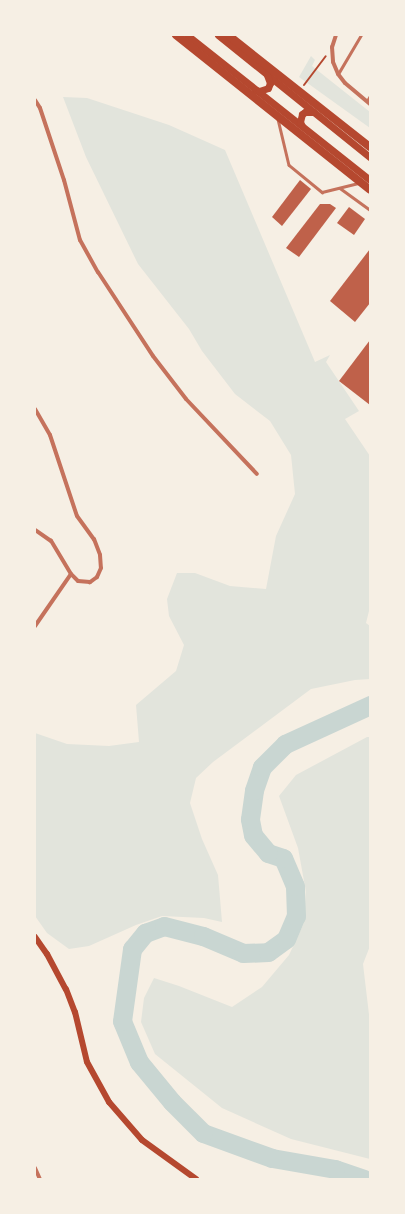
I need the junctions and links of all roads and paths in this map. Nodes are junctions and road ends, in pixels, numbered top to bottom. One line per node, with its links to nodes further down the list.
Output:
1 (176, 35): 16 (highway)
2 (187, 35): 10 (main road)
3 (218, 35): 9 (main road)
4 (228, 35): 11 (highway)
5 (336, 35): 7 (street)
6 (361, 35): 8 (lane)
7 (332, 47): 8 (street); 11 (path)
8 (338, 74): 14 (street)
9 (266, 75): 10 (main road); 15 (main road)
10 (255, 90): 17 (main road)
11 (299, 92): 18 (highway)
12 (370, 96): 14 (lane)
13 (35, 100): 26 (street)
14 (369, 103)
15 (313, 112): 17 (main road); 19 (main road)
16 (278, 117): 21 (highway); 22 (lane)
17 (302, 126): 20 (main road)
18 (370, 147)
19 (370, 157)
20 (370, 180)
21 (361, 182): 22 (lane); 23 (highway)
22 (340, 188): 24 (lane)
23 (370, 190)
24 (370, 210)
25 (35, 409): 28 (street)
26 (257, 474)
27 (35, 530): 28 (street)
28 (71, 574): 29 (street)
29 (35, 626)
30 (35, 937): 33 (main road)
31 (35, 1168): 32 (street)
32 (40, 1179)
33 (196, 1179)

